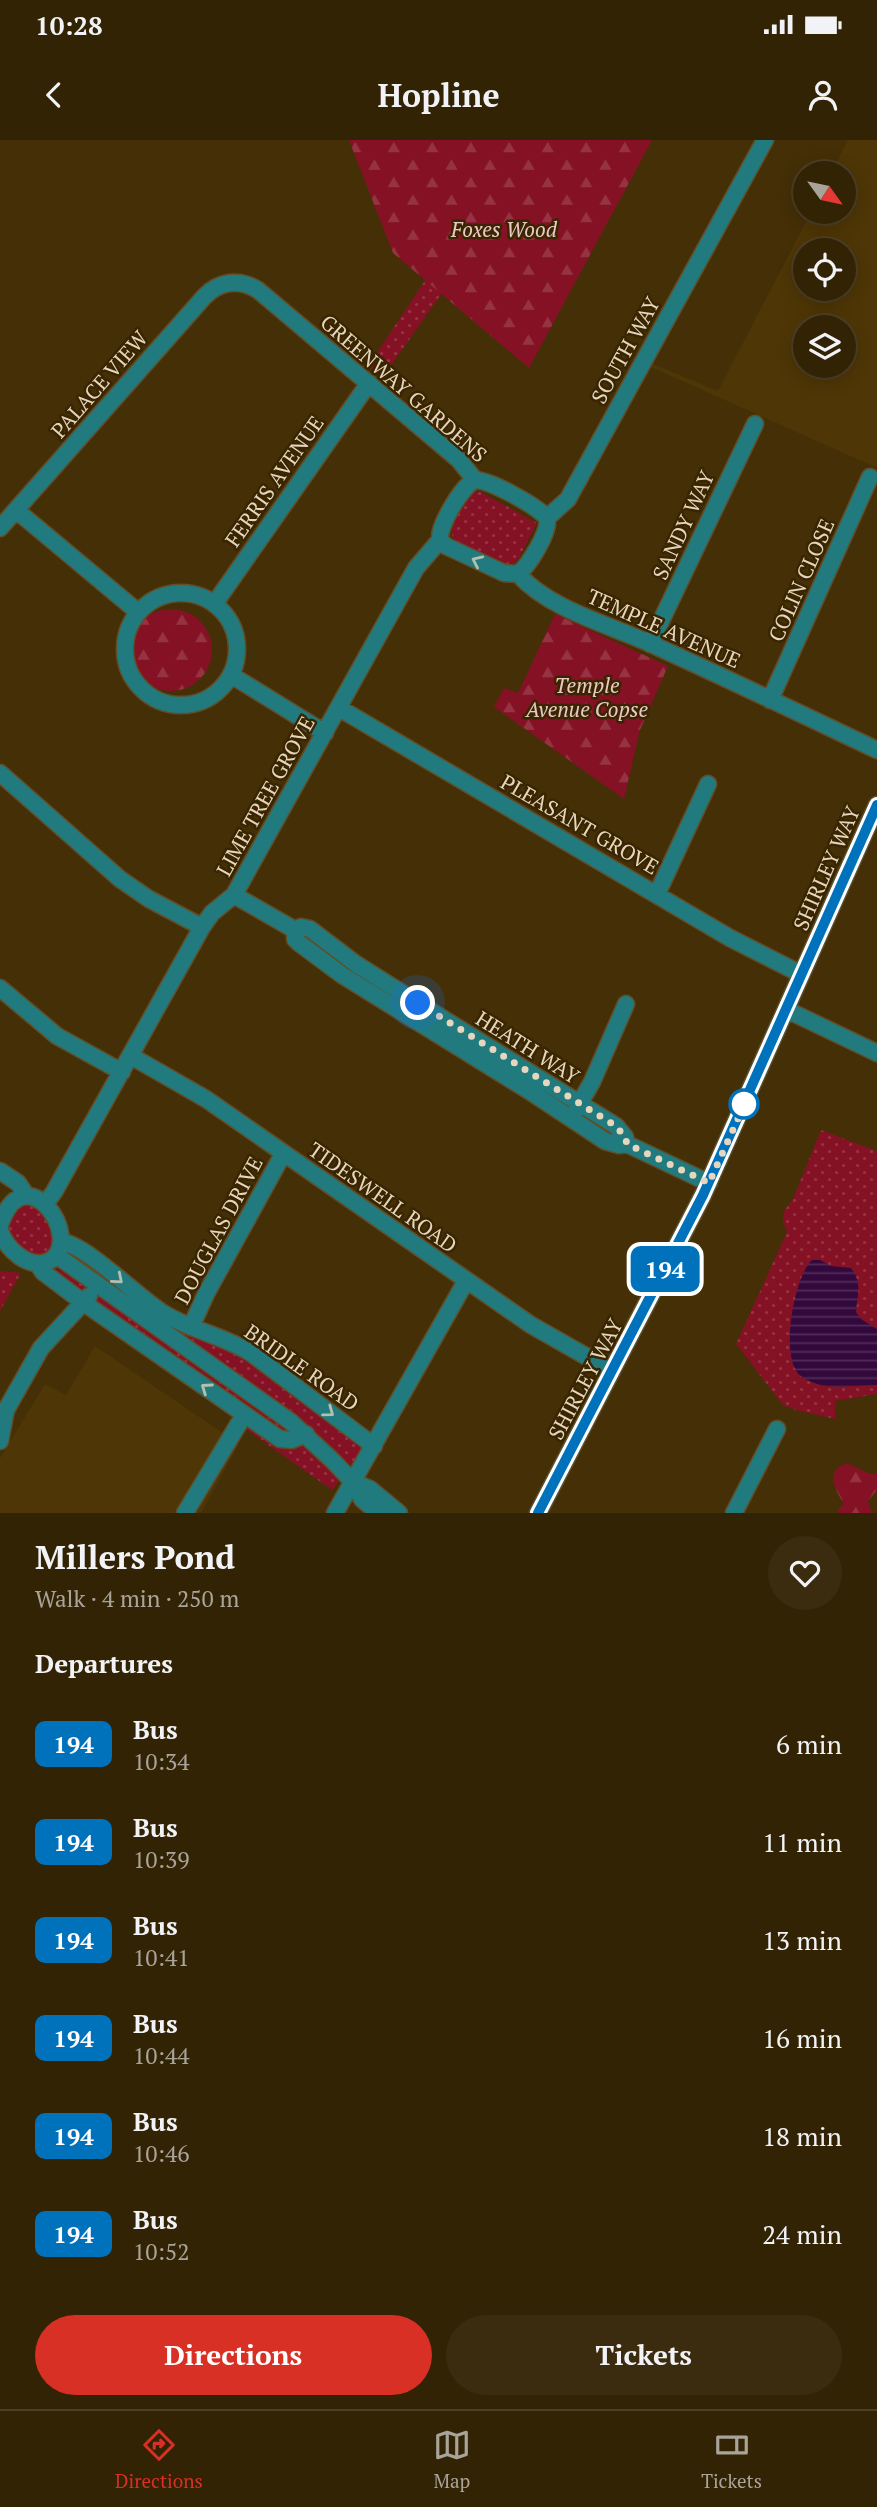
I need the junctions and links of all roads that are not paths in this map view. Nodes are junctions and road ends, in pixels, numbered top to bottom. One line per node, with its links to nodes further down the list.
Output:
1 (765, 140): 8 (street, SOUTH WAY)
2 (237, 282): 3 (street, GREENWAY GARDENS); 7 (street, PALACE VIEW)
3 (369, 383): 6 (street, GREENWAY GARDENS); 12 (street, FERRIS AVENUE)
4 (755, 424): 14 (street, SANDY WAY)
5 (870, 477): 16 (street, COLIN CLOSE)
6 (475, 480): 8 (street, GREENWAY GARDENS); 10 (street, LIME TREE GROVE)
7 (16, 510): 9 (street, PALACE VIEW); 13 (street)
8 (548, 518): 11 (street, SOUTH WAY)
9 (0, 528)
10 (440, 540): 11 (street, TEMPLE AVENUE, one-way to 10); 17 (street, LIME TREE GROVE)
11 (518, 574): 14 (street, TEMPLE AVENUE)
12 (215, 603): 13 (street); 15 (street)
13 (138, 612): 15 (street)
14 (650, 644): 16 (street, TEMPLE AVENUE)
15 (231, 675): 18 (street)
16 (770, 699): 19 (street, TEMPLE AVENUE)
17 (339, 708): 18 (street, LIME TREE GROVE); 23 (street, PLEASANT GROVE)
18 (325, 733): 24 (street, LIME TREE GROVE)
19 (877, 750)
20 (0, 772): 25 (street)
21 (708, 784): 23 (street)
22 (877, 805): 28 (street, SHIRLEY WAY)
23 (657, 894): 28 (street, PLEASANT GROVE)
24 (234, 895): 25 (street, LIME TREE GROVE); 26 (street, HEATH WAY)
25 (202, 928): 34 (street, LIME TREE GROVE)
26 (295, 930): 27 (street, HEATH WAY); 30 (street, HEATH WAY)
27 (371, 973): 30 (street); 36 (street, HEATH WAY)
28 (801, 974): 32 (street, SHIRLEY WAY)
29 (0, 988): 35 (street)
30 (361, 988): 36 (street, HEATH WAY)
31 (625, 1004): 36 (street)
32 (787, 1010): 33 (street); 39 (street, SHIRLEY WAY)
33 (877, 1053)
34 (131, 1056): 35 (street, LIME TREE GROVE); 37 (street, TIDESWELL ROAD)
35 (122, 1072): 41 (street, LIME TREE GROVE)
36 (575, 1111): 39 (street, HEATH WAY)
37 (283, 1154): 47 (street, TIDESWELL ROAD); 50 (street, DOUGLAS DRIVE)
38 (0, 1171): 40 (street)
39 (709, 1183): 51 (street, SHIRLEY WAY)
40 (26, 1195): 41 (street); 42 (street)
41 (45, 1204): 43 (street)
42 (0, 1228): 44 (street)
43 (59, 1248): 46 (street); 48 (street); 50 (street, BRIDLE ROAD, one-way to 50)
44 (18, 1255): 45 (street); 46 (street)
45 (0, 1257)
46 (37, 1263): 49 (street)
47 (466, 1281): 51 (street, TIDESWELL ROAD); 57 (street)
48 (97, 1285): 49 (street); 55 (street)
49 (84, 1303): 52 (street, one-way to 49); 53 (street)
50 (191, 1327): 57 (street, BRIDLE ROAD, one-way to 57)
51 (612, 1371): 63 (street, SHIRLEY WAY)
52 (244, 1415): 55 (street); 59 (street)
53 (2, 1417): 56 (street)
54 (777, 1429): 64 (street)
55 (306, 1434): 58 (street)
56 (0, 1441)
57 (374, 1446): 58 (street)
58 (353, 1482): 60 (street); 61 (street); 62 (street)
59 (185, 1513)
60 (335, 1513)
61 (378, 1513)
62 (399, 1513)
63 (538, 1513)
64 (734, 1513)

